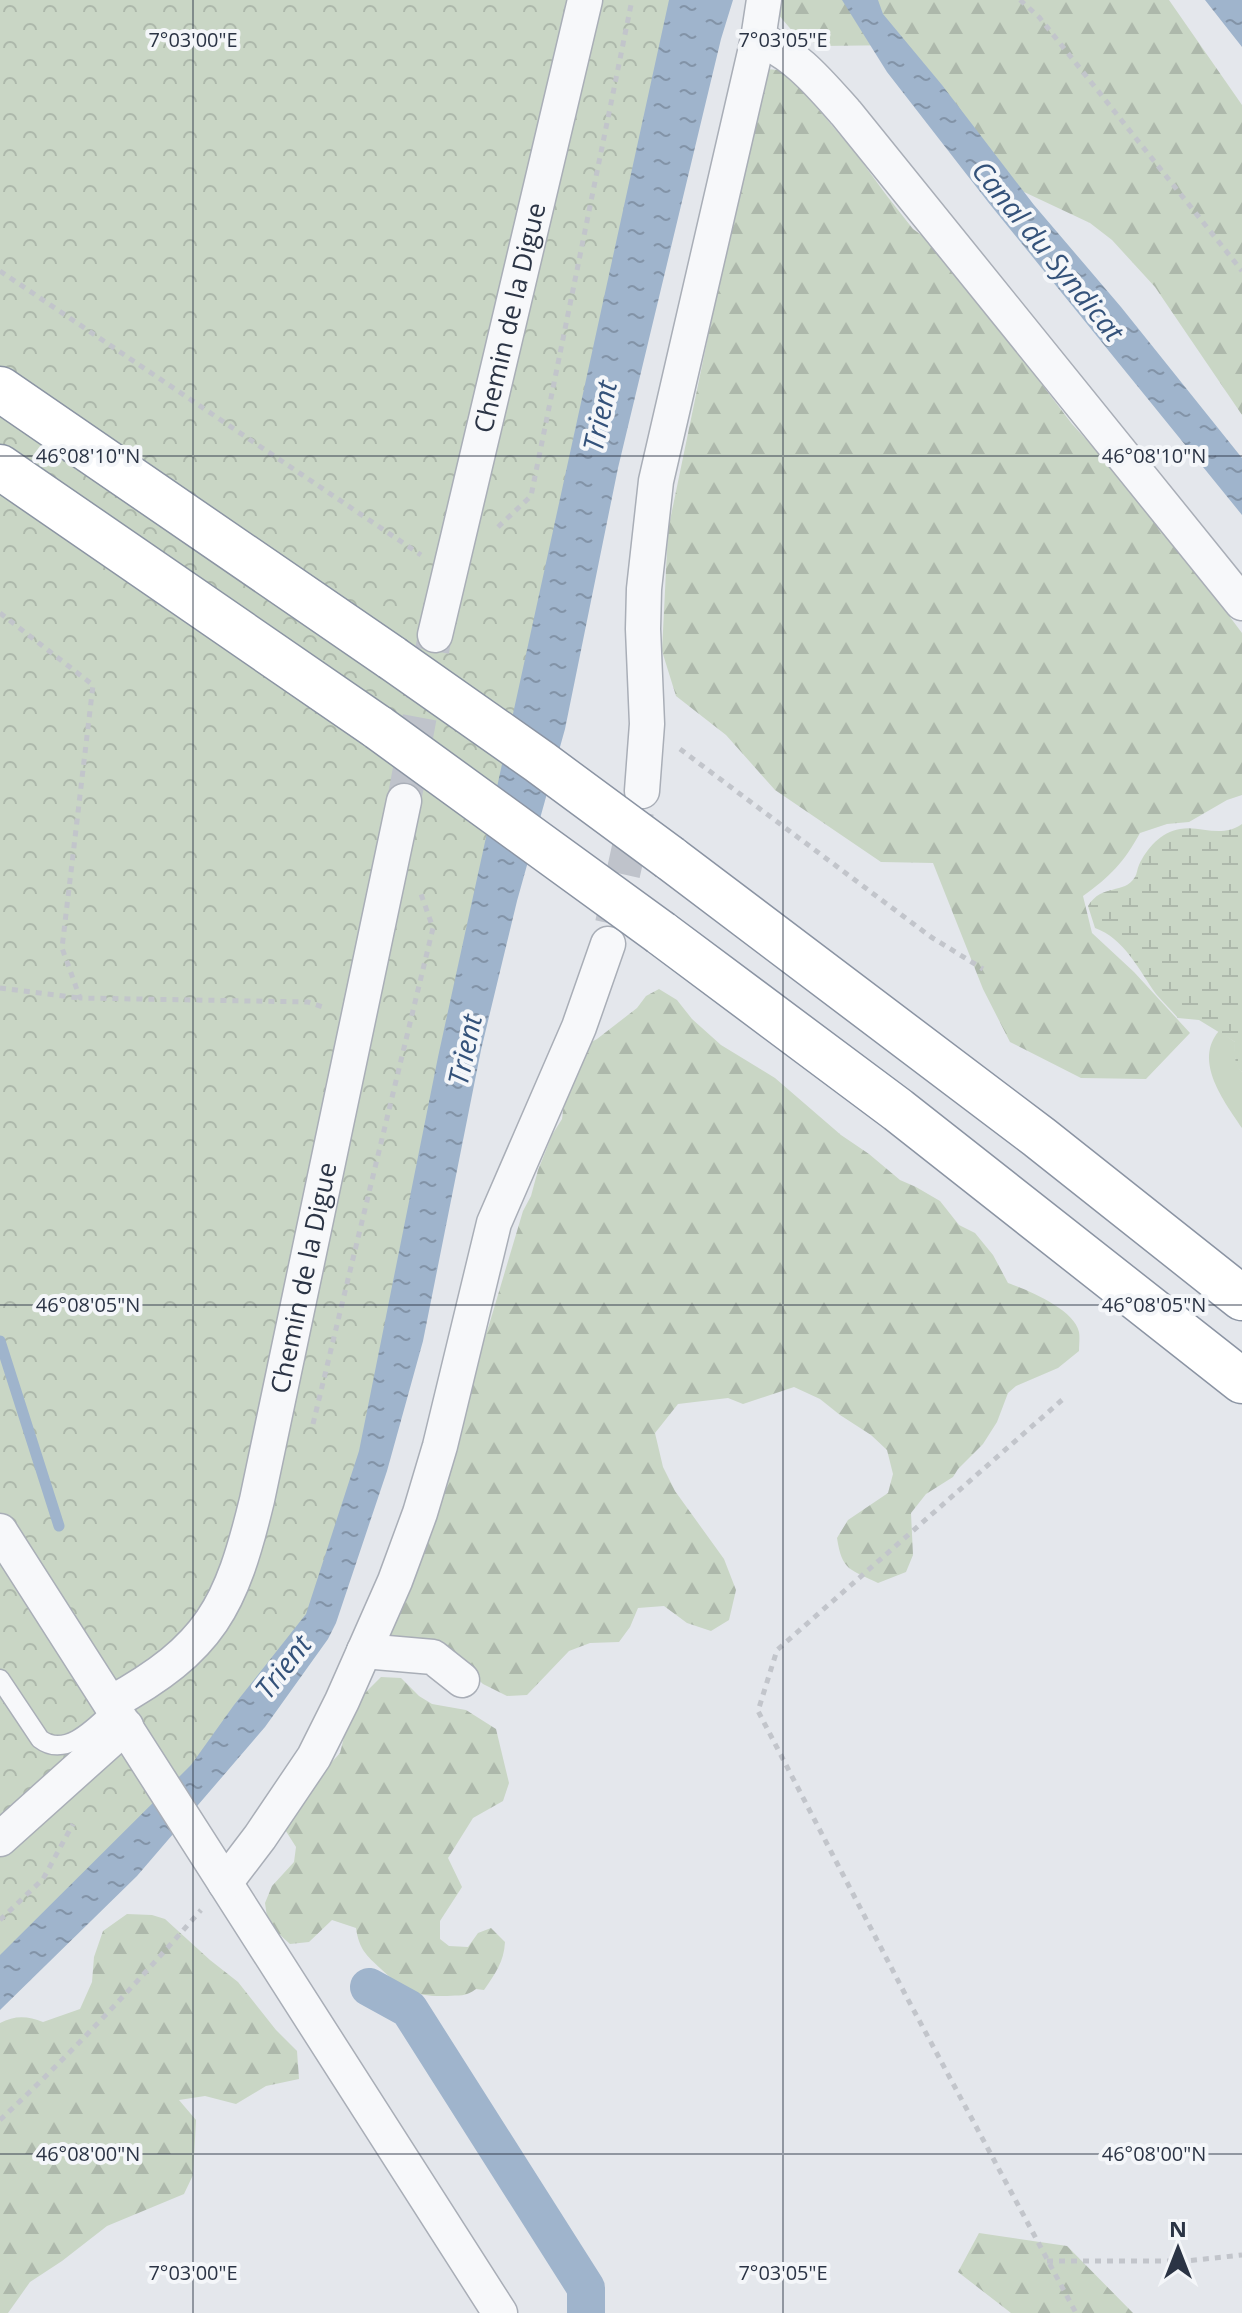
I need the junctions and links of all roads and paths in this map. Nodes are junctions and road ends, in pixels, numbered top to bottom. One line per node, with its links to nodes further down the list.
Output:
1 (585, 0): 10 (street, Chemin de la Digue)
2 (632, 0): 10 (path)
3 (764, 0): 5 (street)
4 (1020, 0): 7 (path)
5 (758, 39): 11 (street); 14 (street)
6 (0, 271): 10 (path)
7 (1242, 271)
8 (0, 389): 23 (highway, bridge)
9 (0, 467): 24 (highway, bridge)
10 (448, 574): 13 (street, Chemin de la Digue)
11 (1242, 603)
12 (0, 613): 21 (path)
13 (435, 635)
14 (647, 724): 15 (street); 19 (path)
15 (642, 791)
16 (404, 801): 22 (street, Chemin de la Digue)
17 (418, 885): 26 (path)
18 (608, 944): 28 (street)
19 (983, 969)
20 (0, 988): 21 (path)
21 (80, 998): 22 (path)
22 (358, 1018): 31 (street, Chemin de la Digue)
23 (1242, 1298)
24 (1242, 1381)
25 (1062, 1400): 36 (path)
26 (311, 1432)
27 (0, 1531): 31 (street)
28 (364, 1651): 30 (street); 33 (street)
29 (0, 1679): 31 (lane)
30 (462, 1680)
31 (118, 1712): 32 (street, Chemin de la Digue); 33 (street)
32 (0, 1839)
33 (218, 1872): 34 (path); 37 (street)
34 (0, 2120)
35 (1242, 2255): 36 (path)
36 (1047, 2261): 38 (path)
37 (500, 2313)
38 (1076, 2313)

